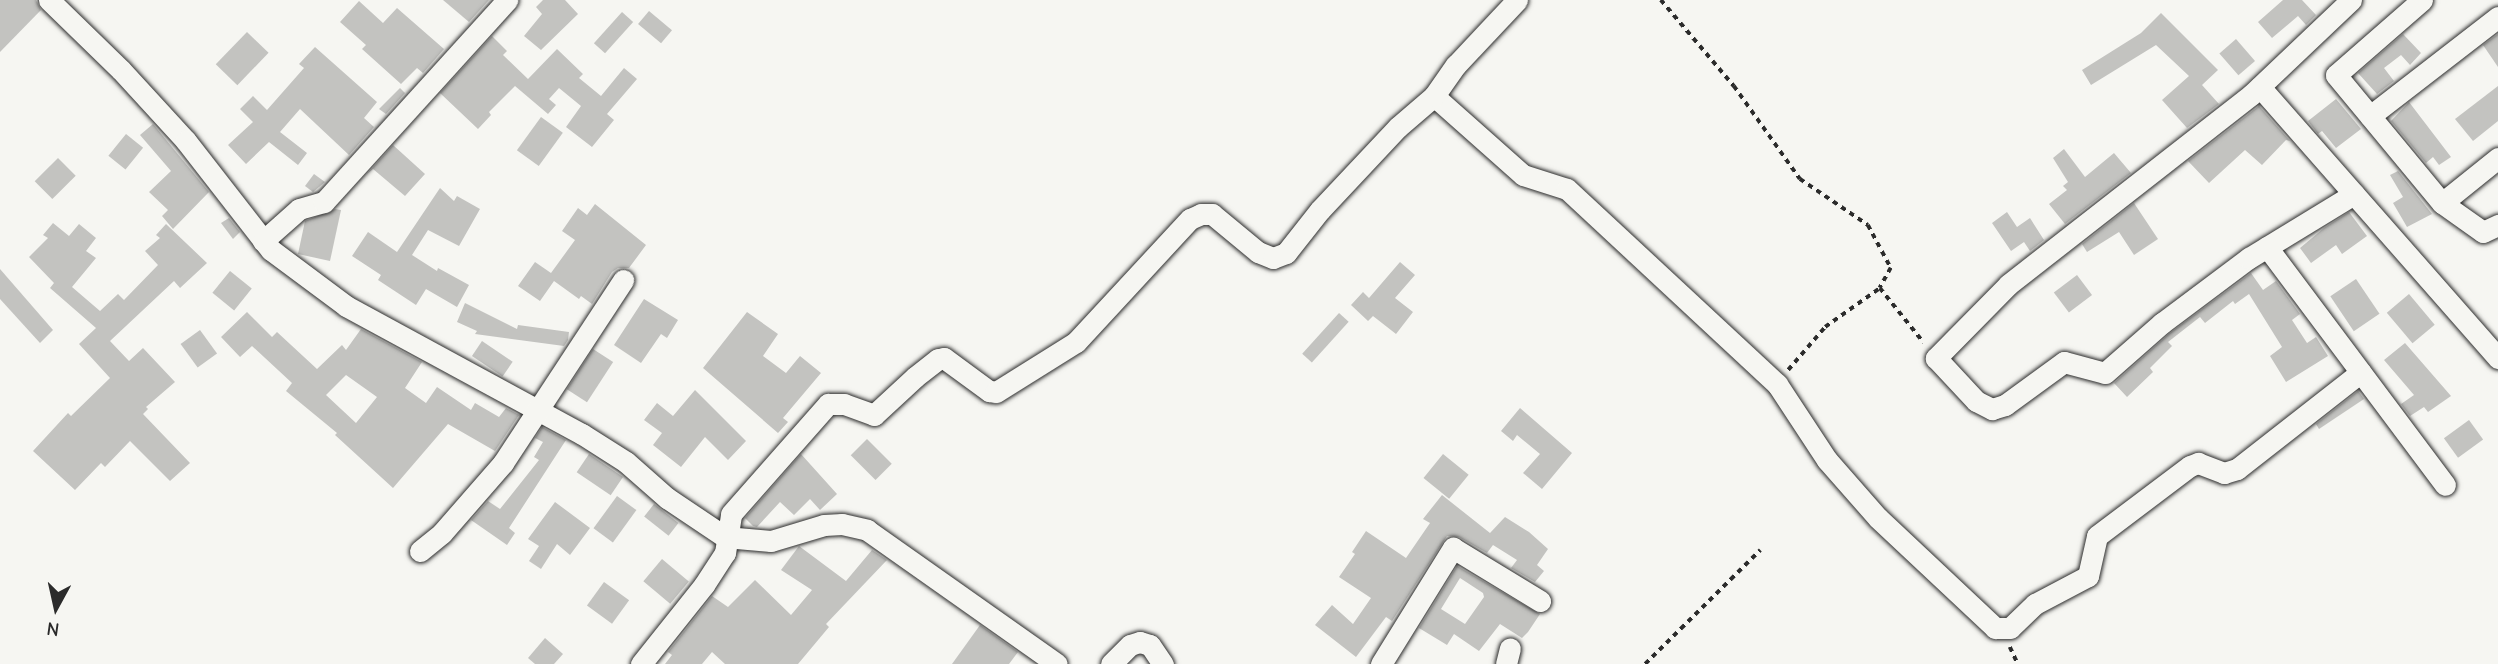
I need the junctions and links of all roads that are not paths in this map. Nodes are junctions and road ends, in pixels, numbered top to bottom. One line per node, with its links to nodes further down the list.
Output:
1 (49, 0): 14 (street)
2 (507, 0): 14 (street)
3 (1517, 0): 8 (street)
4 (2351, 0): 7 (street)
5 (2422, 0): 9 (street)
6 (2498, 17): 9 (street)
7 (2260, 87): 11 (street); 15 (street)
8 (1434, 96): 18 (street); 21 (street)
9 (2370, 116): 12 (street)
10 (2498, 158): 12 (street)
11 (2354, 194): 15 (street); 17 (street)
12 (2442, 203): 13 (street)
13 (2498, 225)
14 (263, 241): 19 (street)
15 (2267, 247): 18 (street)
16 (623, 280): 19 (street)
17 (2498, 358)
18 (2361, 372): 20 (street)
19 (537, 410): 21 (street); 22 (street)
20 (2445, 485)
21 (725, 537): 24 (street); 25 (street)
22 (419, 551)
23 (1540, 601): 28 (street)
24 (641, 664)
25 (1057, 664)
26 (1111, 664): 27 (street)
27 (1163, 664)
28 (1381, 664)

